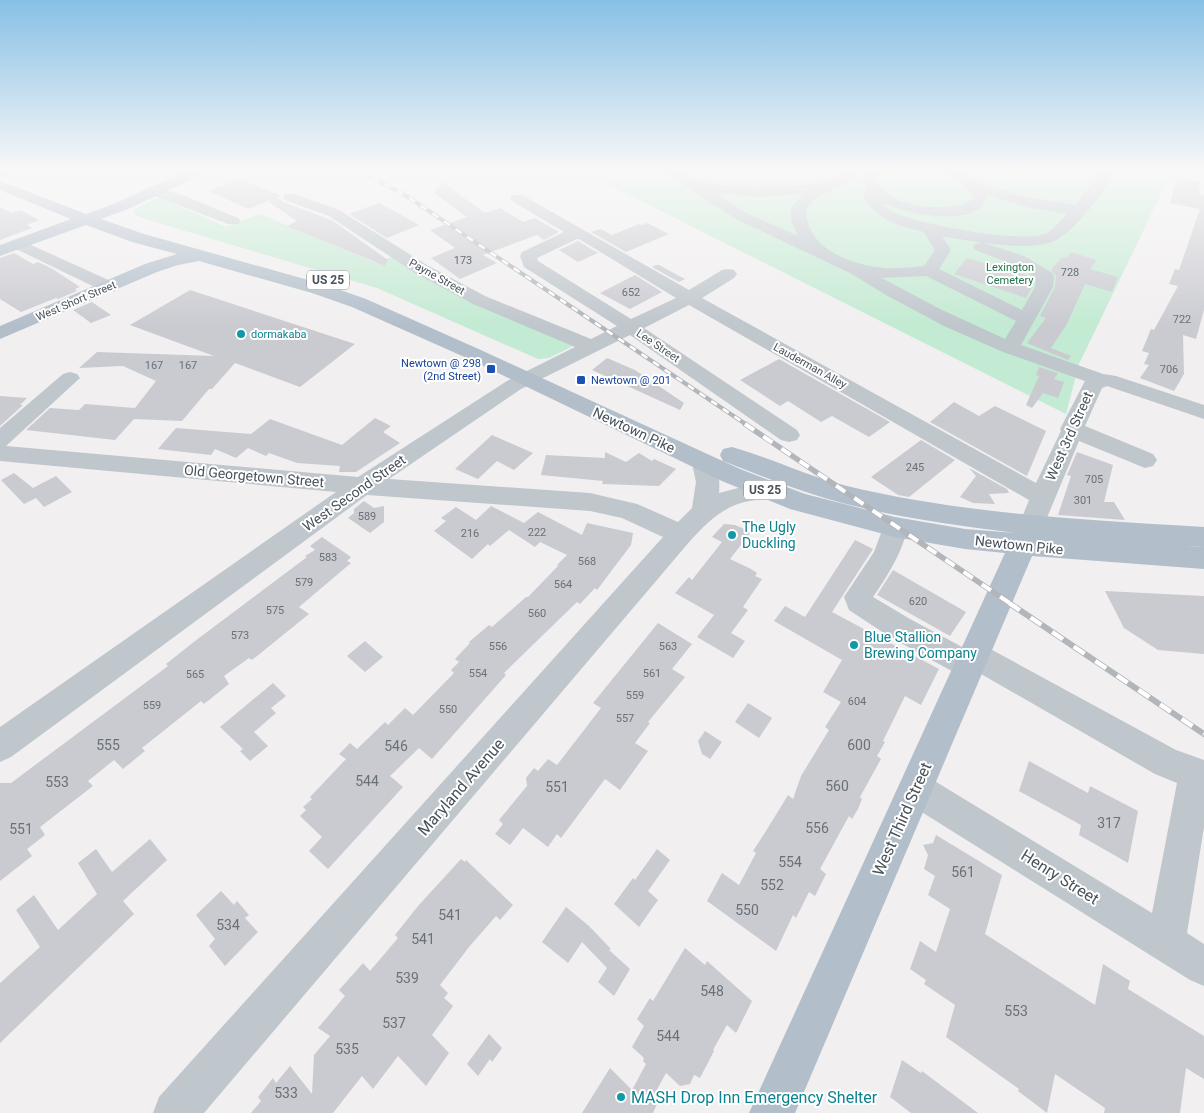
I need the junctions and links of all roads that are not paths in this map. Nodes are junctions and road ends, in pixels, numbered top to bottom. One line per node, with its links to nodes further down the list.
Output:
1 (74, 223): 12 (main road)
2 (96, 223): 14 (main road, Newtown Pike / US 25)
3 (134, 223): 30 (main road, Newtown Pike / US 25)
4 (349, 223): 28 (street, Payne Street)
5 (559, 223): 11 (street, Lauderman Alley)
6 (756, 223): 17 (street)
7 (797, 223): 17 (street)
8 (912, 223): 10 (street)
9 (1065, 223): 10 (street)
10 (929, 228): 13 (street); 15 (street)
11 (578, 234): 24 (street, Lauderman Alley); 26 (street, Lee Street)
12 (18, 244): 16 (main road); 23 (street)
13 (972, 244): 15 (street); 25 (street)
14 (168, 247): 18 (main road, Newtown Pike / US 25); 19 (main road, West Short Street)
15 (943, 250): 21 (street)
16 (0, 251)
17 (819, 252): 20 (street)
18 (196, 256): 19 (main road, West Short Street); 30 (main road, Newtown Pike / US 25)
19 (151, 268): 23 (main road, West Short Street)
20 (856, 270): 21 (street); 29 (street)
21 (929, 271): 25 (street)
22 (728, 274): 24 (street, West Second Street)
23 (109, 286): 27 (main road, West Short Street)
24 (689, 298): 26 (street, West Second Street); 43 (street, Lauderman Alley)
25 (1027, 319): 29 (street)
26 (629, 326): 28 (street, West Second Street); 35 (street, Lee Street)
27 (0, 333)
28 (590, 346): 30 (street, West Second Street)
29 (1010, 348): 32 (street)
30 (534, 374): 39 (main road, Newtown Pike / US 25); 40 (street, West Second Street); 43 (main road, Newtown Pike / US 25)
31 (70, 378): 36 (street)
32 (1101, 380): 33 (street); 34 (street, West 3rd Street)
33 (1204, 412)
34 (1071, 429): 38 (street); 43 (street, West 3rd Street)
35 (788, 434)
36 (0, 440)
37 (0, 453): 40 (street, Old Georgetown Street)
38 (1144, 460)
39 (704, 462): 41 (main road, Newtown Pike / US 25); 42 (street)
40 (362, 486): 42 (street, Old Georgetown Street); 48 (street, West Second Street)
41 (765, 490): 42 (street, Maryland Avenue); 44 (main road, Newtown Pike / US 25)
42 (692, 522): 53 (street, Maryland Avenue)
43 (1033, 522): 44 (main road, Newtown Pike / US 25); 45 (main road, Newtown Pike / US 25); 46 (main road, Newtown Pike / US 25); 47 (main road, West Third Street)
44 (894, 527): 47 (street)
45 (1204, 537)
46 (1204, 558)
47 (973, 660): 49 (street); 50 (main road, West Third Street)
48 (0, 746)
49 (1200, 775): 51 (street)
50 (916, 789): 51 (street, Henry Street); 54 (main road, West Third Street)
51 (1166, 943): 52 (street, Henry Street)
52 (1204, 966)
53 (175, 1113)
54 (772, 1113)

